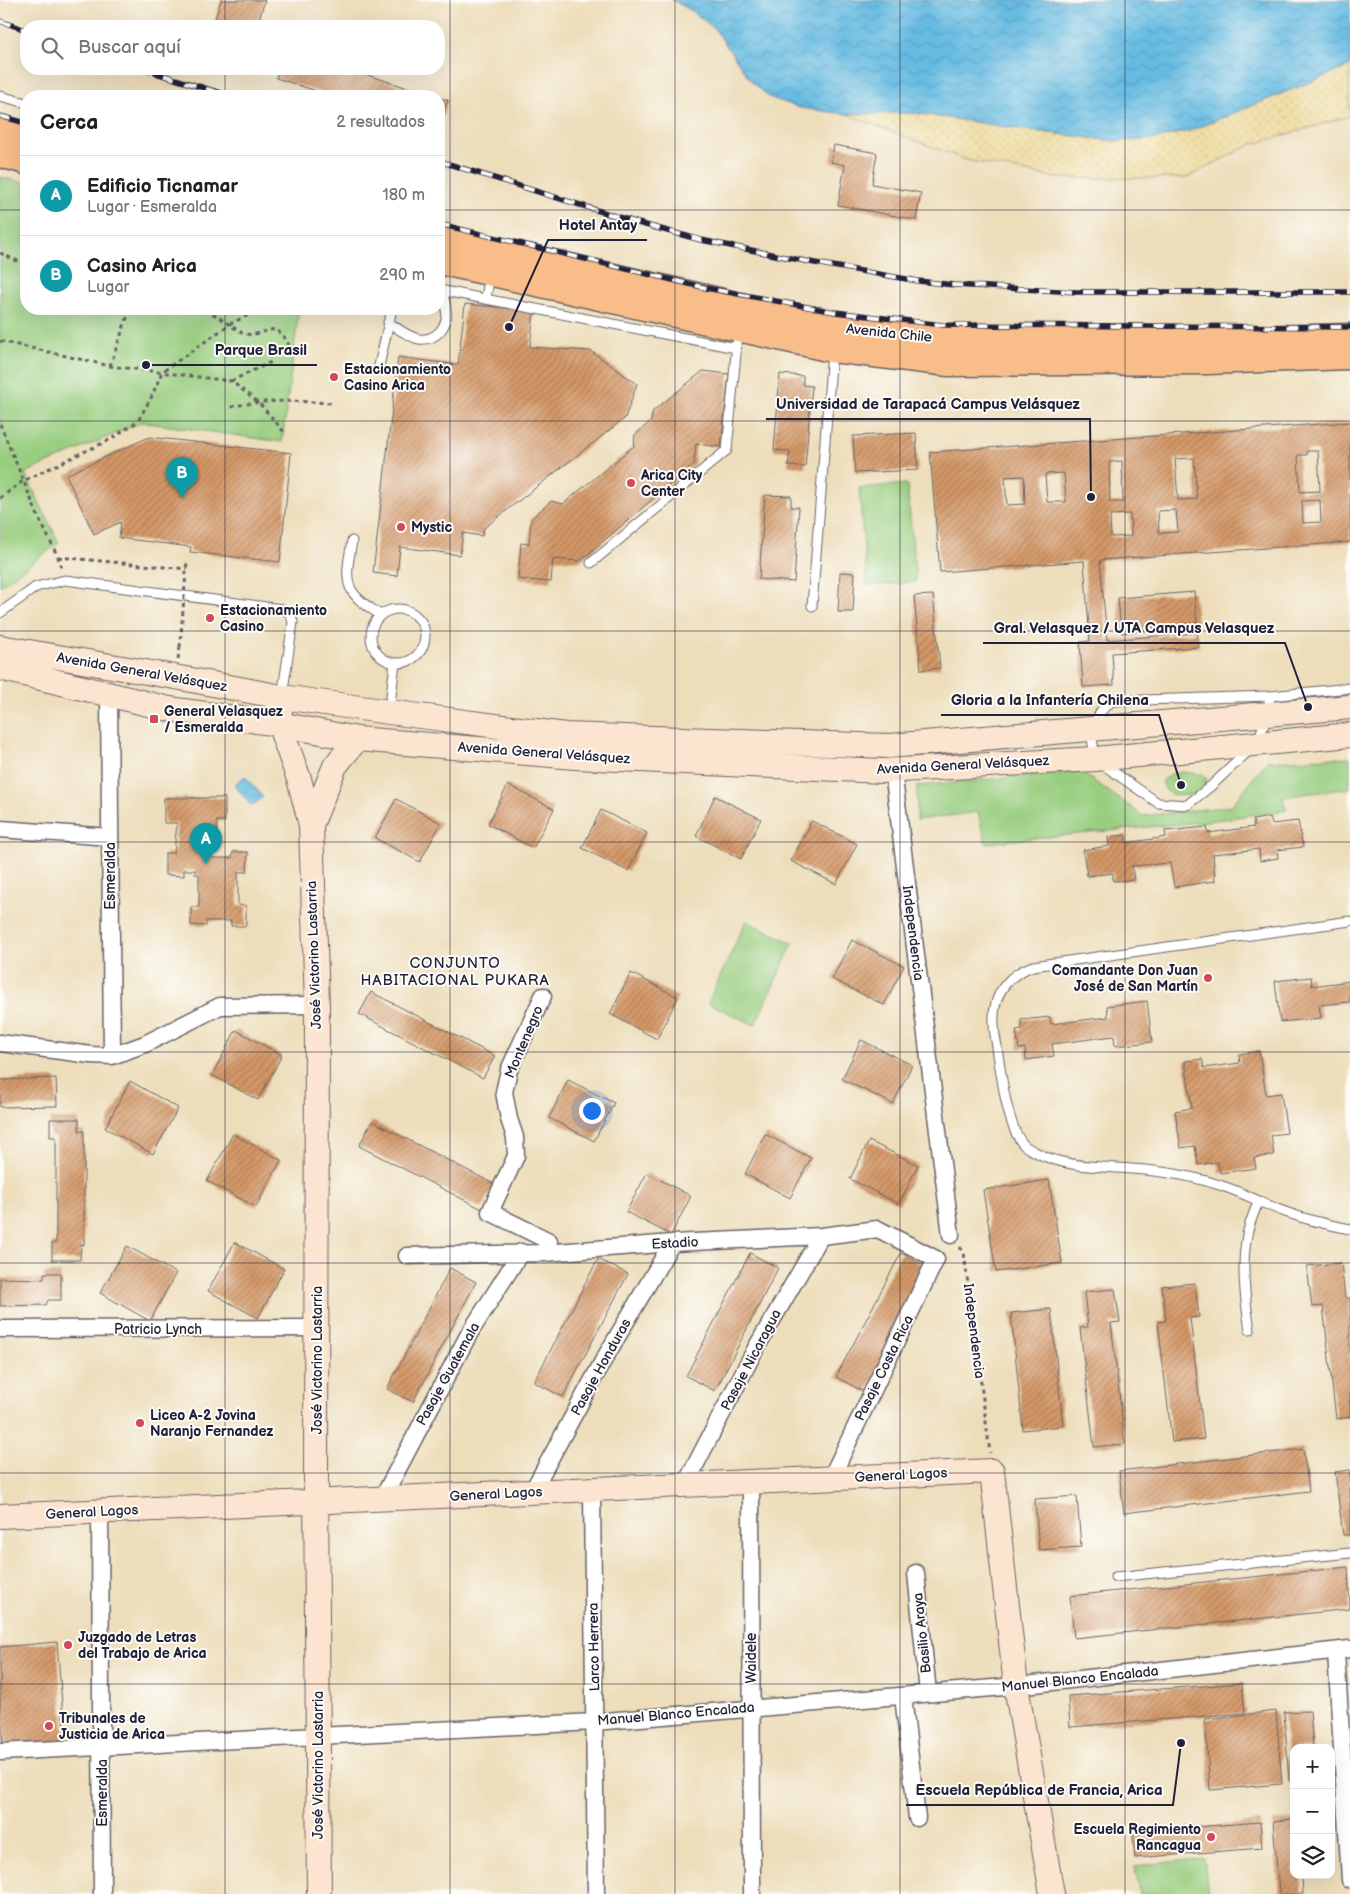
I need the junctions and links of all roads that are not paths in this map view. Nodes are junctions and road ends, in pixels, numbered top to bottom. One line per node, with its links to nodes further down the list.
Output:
1 (0, 96): 2 (lane)
2 (20, 101)
3 (0, 131): 4 (main road)
4 (20, 136)
5 (0, 154): 6 (main road)
6 (20, 159)
7 (445, 238): 17 (main road, Avenida Chile)
8 (445, 262): 9 (main road, Avenida Chile)
9 (490, 272): 11 (lane); 16 (main road, Avenida Chile)
10 (445, 291): 11 (lane)
11 (486, 298): 16 (lane)
12 (445, 304): 14 (lane)
13 (390, 315): 14 (lane)
14 (388, 322): 20 (lane)
15 (1350, 337): 17 (main road, Avenida Chile)
16 (737, 338): 18 (main road, Avenida Chile); 22 (lane)
17 (929, 349): 18 (main road, Avenida Chile); 19 (main road, Avenida Chile)
18 (832, 350): 23 (lane)
19 (1350, 356)
20 (378, 370)
21 (352, 541): 25 (lane)
22 (591, 563)
23 (812, 606)
24 (0, 614): 31 (lane)
25 (380, 616): 27 (lane); 27 (lane)
26 (0, 648): 31 (main road, Avenida General Velásquez)
27 (395, 663): 34 (lane)
28 (0, 668): 30 (main road, Avenida General Velásquez)
29 (1350, 688): 32 (lane)
30 (109, 696): 35 (main road, Avenida General Velásquez); 44 (street, Esmeralda)
31 (282, 697): 34 (main road, Avenida General Velásquez); 35 (main road, José Victorino Lastarria)
32 (1269, 705): 33 (main road, Avenida General Velásquez); 36 (main road, Avenida General Velásquez); 39 (lane)
33 (1350, 708)
34 (389, 712): 36 (main road, Avenida General Velásquez)
35 (279, 724): 38 (main road, Avenida General Velásquez); 42 (main road, José Victorino Lastarria)
36 (1091, 730): 40 (lane)
37 (1350, 736): 39 (main road, Avenida General Velásquez)
38 (357, 739): 41 (main road, Avenida General Velásquez); 42 (main road, José Victorino Lastarria)
39 (1257, 743): 40 (main road, Avenida General Velásquez); 40 (lane)
40 (1095, 759): 41 (main road, Avenida General Velásquez)
41 (893, 771): 52 (street, Independencia)
42 (311, 826): 47 (main road, José Victorino Lastarria)
43 (0, 829): 44 (street)
44 (110, 837): 49 (street, Esmeralda)
45 (1350, 921): 50 (lane)
46 (543, 996): 56 (street, Montenegro)
47 (317, 1005): 49 (street); 59 (main road, José Victorino Lastarria)
48 (0, 1043): 49 (street)
49 (112, 1056)
50 (1258, 1202): 51 (lane); 61 (lane)
51 (1350, 1229)
52 (951, 1235)
53 (821, 1236): 54 (street, Estadio); 58 (street, Estadio); 64 (street, Pasaje Nicaragua)
54 (672, 1243): 56 (street, Estadio); 66 (street, Pasaje Honduras)
55 (521, 1252): 56 (street, Estadio); 57 (street, Estadio); 67 (street, Pasaje Guatemala)
56 (544, 1253)
57 (407, 1256)
58 (936, 1259): 62 (street, Pasaje Costa Rica)
59 (317, 1328): 60 (street, Patricio Lynch); 68 (main road, José Victorino Lastarria)
60 (0, 1330)
61 (1250, 1330)
62 (831, 1478): 63 (main road, General Lagos); 75 (main road, General Lagos)
63 (751, 1482): 64 (main road, General Lagos); 78 (street, Waidele)
64 (685, 1485): 65 (main road, General Lagos)
65 (592, 1489): 66 (main road, General Lagos); 79 (street, Larco Herrera)
66 (532, 1492): 67 (main road, General Lagos)
67 (382, 1499): 68 (main road, General Lagos)
68 (316, 1502): 69 (main road, General Lagos); 80 (main road, José Victorino Lastarria)
69 (100, 1512): 70 (main road, General Lagos); 81 (street, Esmeralda)
70 (0, 1516)
71 (1350, 1553): 73 (lane)
72 (916, 1573): 76 (street, Basilio Araya)
73 (1115, 1577)
74 (1343, 1650): 75 (street, Manuel Blanco Encalada); 84 (street)
75 (1016, 1686): 76 (street, Manuel Blanco Encalada); 85 (main road)
76 (928, 1693): 77 (street, Manuel Blanco Encalada)
77 (903, 1696): 78 (street, Manuel Blanco Encalada); 83 (street)
78 (751, 1708): 79 (street, Manuel Blanco Encalada); 89 (street, Waidele)
79 (594, 1722): 80 (street, Manuel Blanco Encalada); 88 (street, Larco Herrera)
80 (318, 1736): 81 (street, Manuel Blanco Encalada); 87 (main road, José Victorino Lastarria)
81 (101, 1747): 82 (street, Manuel Blanco Encalada); 86 (street, Esmeralda)
82 (0, 1752)
83 (917, 1818)
84 (1350, 1880)
85 (1047, 1893)
86 (102, 1894)
87 (319, 1894)
88 (596, 1894)
89 (752, 1894)

